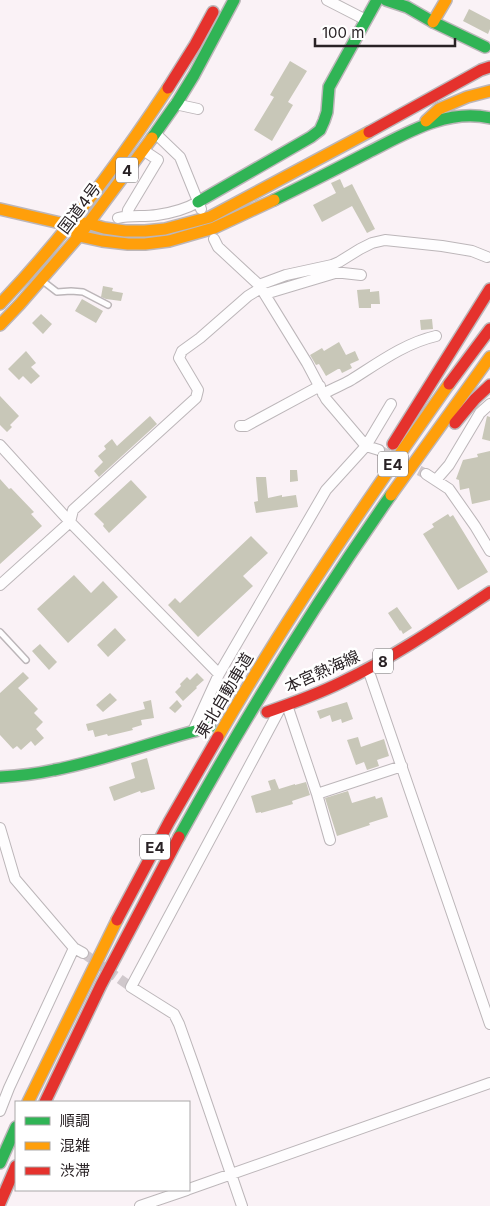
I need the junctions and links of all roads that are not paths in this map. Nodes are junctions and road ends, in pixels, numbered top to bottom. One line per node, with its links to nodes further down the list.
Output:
1 (220, 0): 23 (main road, 国道4号 / 4)
2 (234, 0): 14 (main road, 国道4号 / 4)
3 (327, 0): 7 (street)
4 (377, 0): 7 (main road)
5 (386, 0): 8 (main road)
6 (446, 0): 8 (main road)
7 (366, 20): 20 (main road)
8 (433, 22): 9 (main road)
9 (488, 47)
10 (490, 67): 12 (main road)
11 (490, 79): 12 (main road)
12 (457, 83): 22 (main road)
13 (490, 91): 17 (main road)
14 (175, 104): 15 (street); 18 (main road, 国道4号 / 4)
15 (198, 109)
16 (490, 118): 17 (main road)
17 (420, 127): 24 (main road)
18 (155, 134): 19 (main road, 国道4号 / 4); 20 (street)
19 (143, 150): 20 (street); 22 (main road, 国道4号 / 4)
20 (200, 206)
21 (0, 209): 23 (main road)
22 (87, 223): 23 (main road); 24 (main road, 国道4号 / 4)
23 (69, 225): 24 (main road); 31 (main road, 国道4号 / 4)
24 (78, 236): 28 (main road, 国道4号 / 4)
25 (214, 239): 29 (street)
26 (486, 257): 29 (street)
27 (361, 275): 29 (street)
28 (41, 280): 32 (lane); 33 (main road, 国道4号 / 4)
29 (262, 289): 38 (street); 47 (street)
30 (490, 289): 51 (main road)
31 (2, 299)
32 (108, 306)
33 (0, 325)
34 (490, 329): 51 (main road, 東北自動車道 / E4)
35 (436, 336): 38 (street)
36 (490, 356): 52 (main road, 東北自動車道 / E4)
37 (490, 385): 52 (main road)
38 (322, 390): 41 (street); 43 (street)
39 (392, 404): 43 (street)
40 (490, 404): 46 (street)
41 (240, 426)
42 (0, 445): 47 (street)
43 (366, 446): 44 (street); 56 (street)
44 (379, 450)
45 (426, 474): 46 (street)
46 (436, 480): 48 (street)
47 (70, 522): 49 (street); 56 (street)
48 (490, 551)
49 (0, 586)
50 (490, 592): 55 (main road, 本宮熱海線 / 8)
51 (301, 602): 68 (main road, 東北自動車道 / E4)
52 (315, 610): 69 (main road, 東北自動車道 / E4)
53 (0, 632): 54 (lane)
54 (26, 660)
55 (368, 669): 57 (main road, 本宮熱海線 / 8); 61 (street)
56 (219, 674): 60 (street)
57 (284, 706): 58 (main road, 本宮熱海線 / 8); 63 (street); 74 (street)
58 (267, 712)
59 (210, 727): 60 (main road)
60 (193, 731): 62 (main road)
61 (402, 766): 63 (street); 66 (street)
62 (0, 777)
63 (317, 794): 65 (street)
64 (0, 828): 70 (street)
65 (330, 840)
66 (490, 1024)
67 (490, 1083): 74 (street)
68 (28, 1101)
69 (45, 1101)
70 (0, 1111)
71 (15, 1129): 72 (main road)
72 (0, 1163)
73 (15, 1168): 77 (main road)
74 (231, 1175): 75 (street); 79 (street)
75 (190, 1189)
76 (185, 1191): 78 (street)
77 (0, 1203)
78 (140, 1206)
79 (242, 1206)

